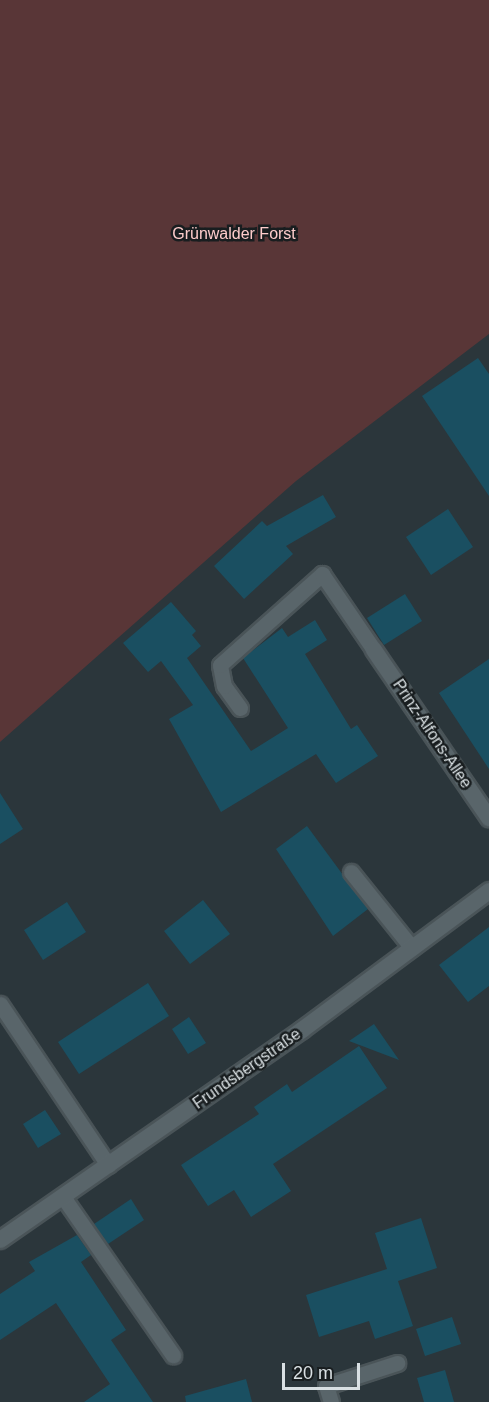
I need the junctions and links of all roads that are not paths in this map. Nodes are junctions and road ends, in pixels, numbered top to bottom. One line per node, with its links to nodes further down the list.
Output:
1 (374, 650): 2 (lane); 3 (street, Prinz-Alfons-Allee)
2 (240, 708)
3 (489, 818)
4 (351, 872): 6 (lane)
5 (489, 891): 6 (street, Frundsbergstraße)
6 (412, 948): 8 (street, Frundsbergstraße)
7 (0, 1004): 8 (lane)
8 (108, 1165): 9 (street, Frundsbergstraße)
9 (63, 1197): 10 (street, Frundsbergstraße); 11 (lane)
10 (0, 1240)
11 (173, 1355)
12 (397, 1363): 13 (lane)
13 (331, 1402)

